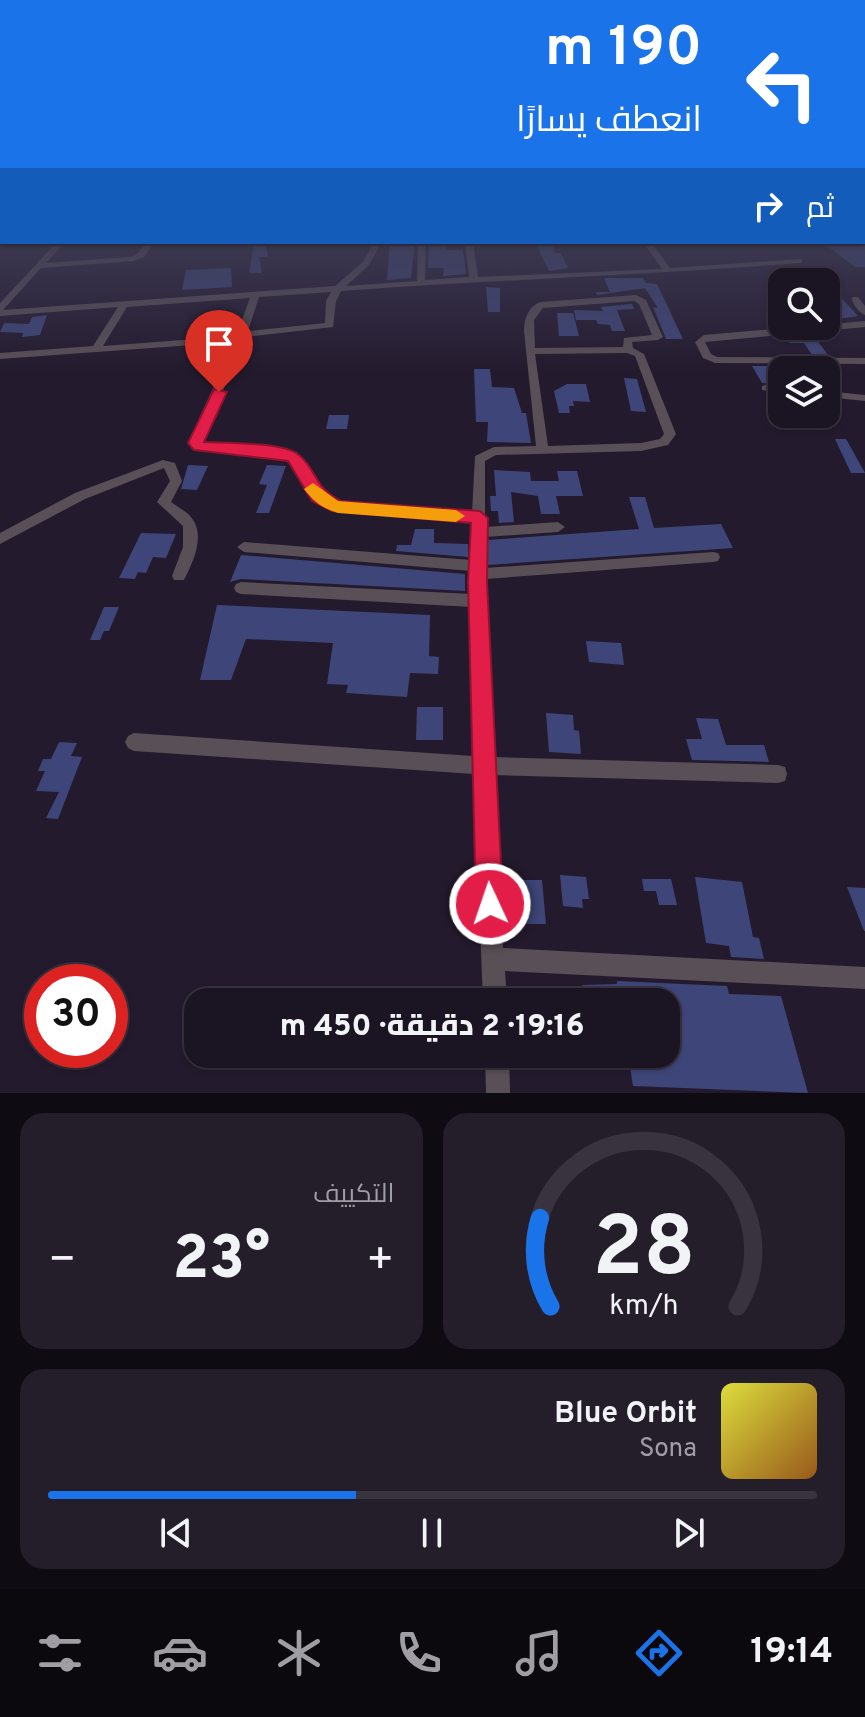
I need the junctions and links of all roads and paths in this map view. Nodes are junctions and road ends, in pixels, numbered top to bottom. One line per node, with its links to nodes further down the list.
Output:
1 (35, 270): 15 (street)
2 (358, 270): 10 (street)
3 (421, 270): 9 (street)
4 (473, 270): 8 (street)
5 (681, 270): 6 (street)
6 (668, 271): 7 (street)
7 (572, 276): 8 (street); 13 (street)
8 (474, 280): 9 (street)
9 (421, 283): 10 (street)
10 (338, 288): 11 (street); 20 (street)
11 (256, 294): 14 (street); 20 (street)
12 (855, 299): 16 (street)
13 (579, 300): 22 (street); 23 (street)
14 (125, 303): 15 (street); 21 (street)
15 (0, 310)
16 (865, 312)
17 (865, 324): 18 (street)
18 (840, 326)
19 (768, 332): 25 (street)
20 (240, 337): 21 (street); 29 (street)
21 (97, 348): 24 (street)
22 (628, 350): 23 (street); 28 (street)
23 (530, 351): 28 (street)
24 (0, 356)
25 (865, 361)
26 (840, 395): 27 (street)
27 (865, 398)
28 (542, 449): 29 (street)
29 (480, 525): 30 (street); 34 (street)
30 (558, 527)
31 (0, 539): 35 (street)
32 (244, 547): 34 (street)
33 (713, 557): 34 (street)
34 (478, 570): 37 (street)
35 (179, 576)
36 (241, 588): 37 (street)
37 (478, 601): 39 (street)
38 (134, 742): 39 (street)
39 (483, 766): 40 (street); 41 (street)
40 (778, 774)
41 (493, 959): 42 (street); 43 (street)
42 (865, 978)
43 (494, 988)
44 (497, 1068): 45 (street)
45 (498, 1093)

